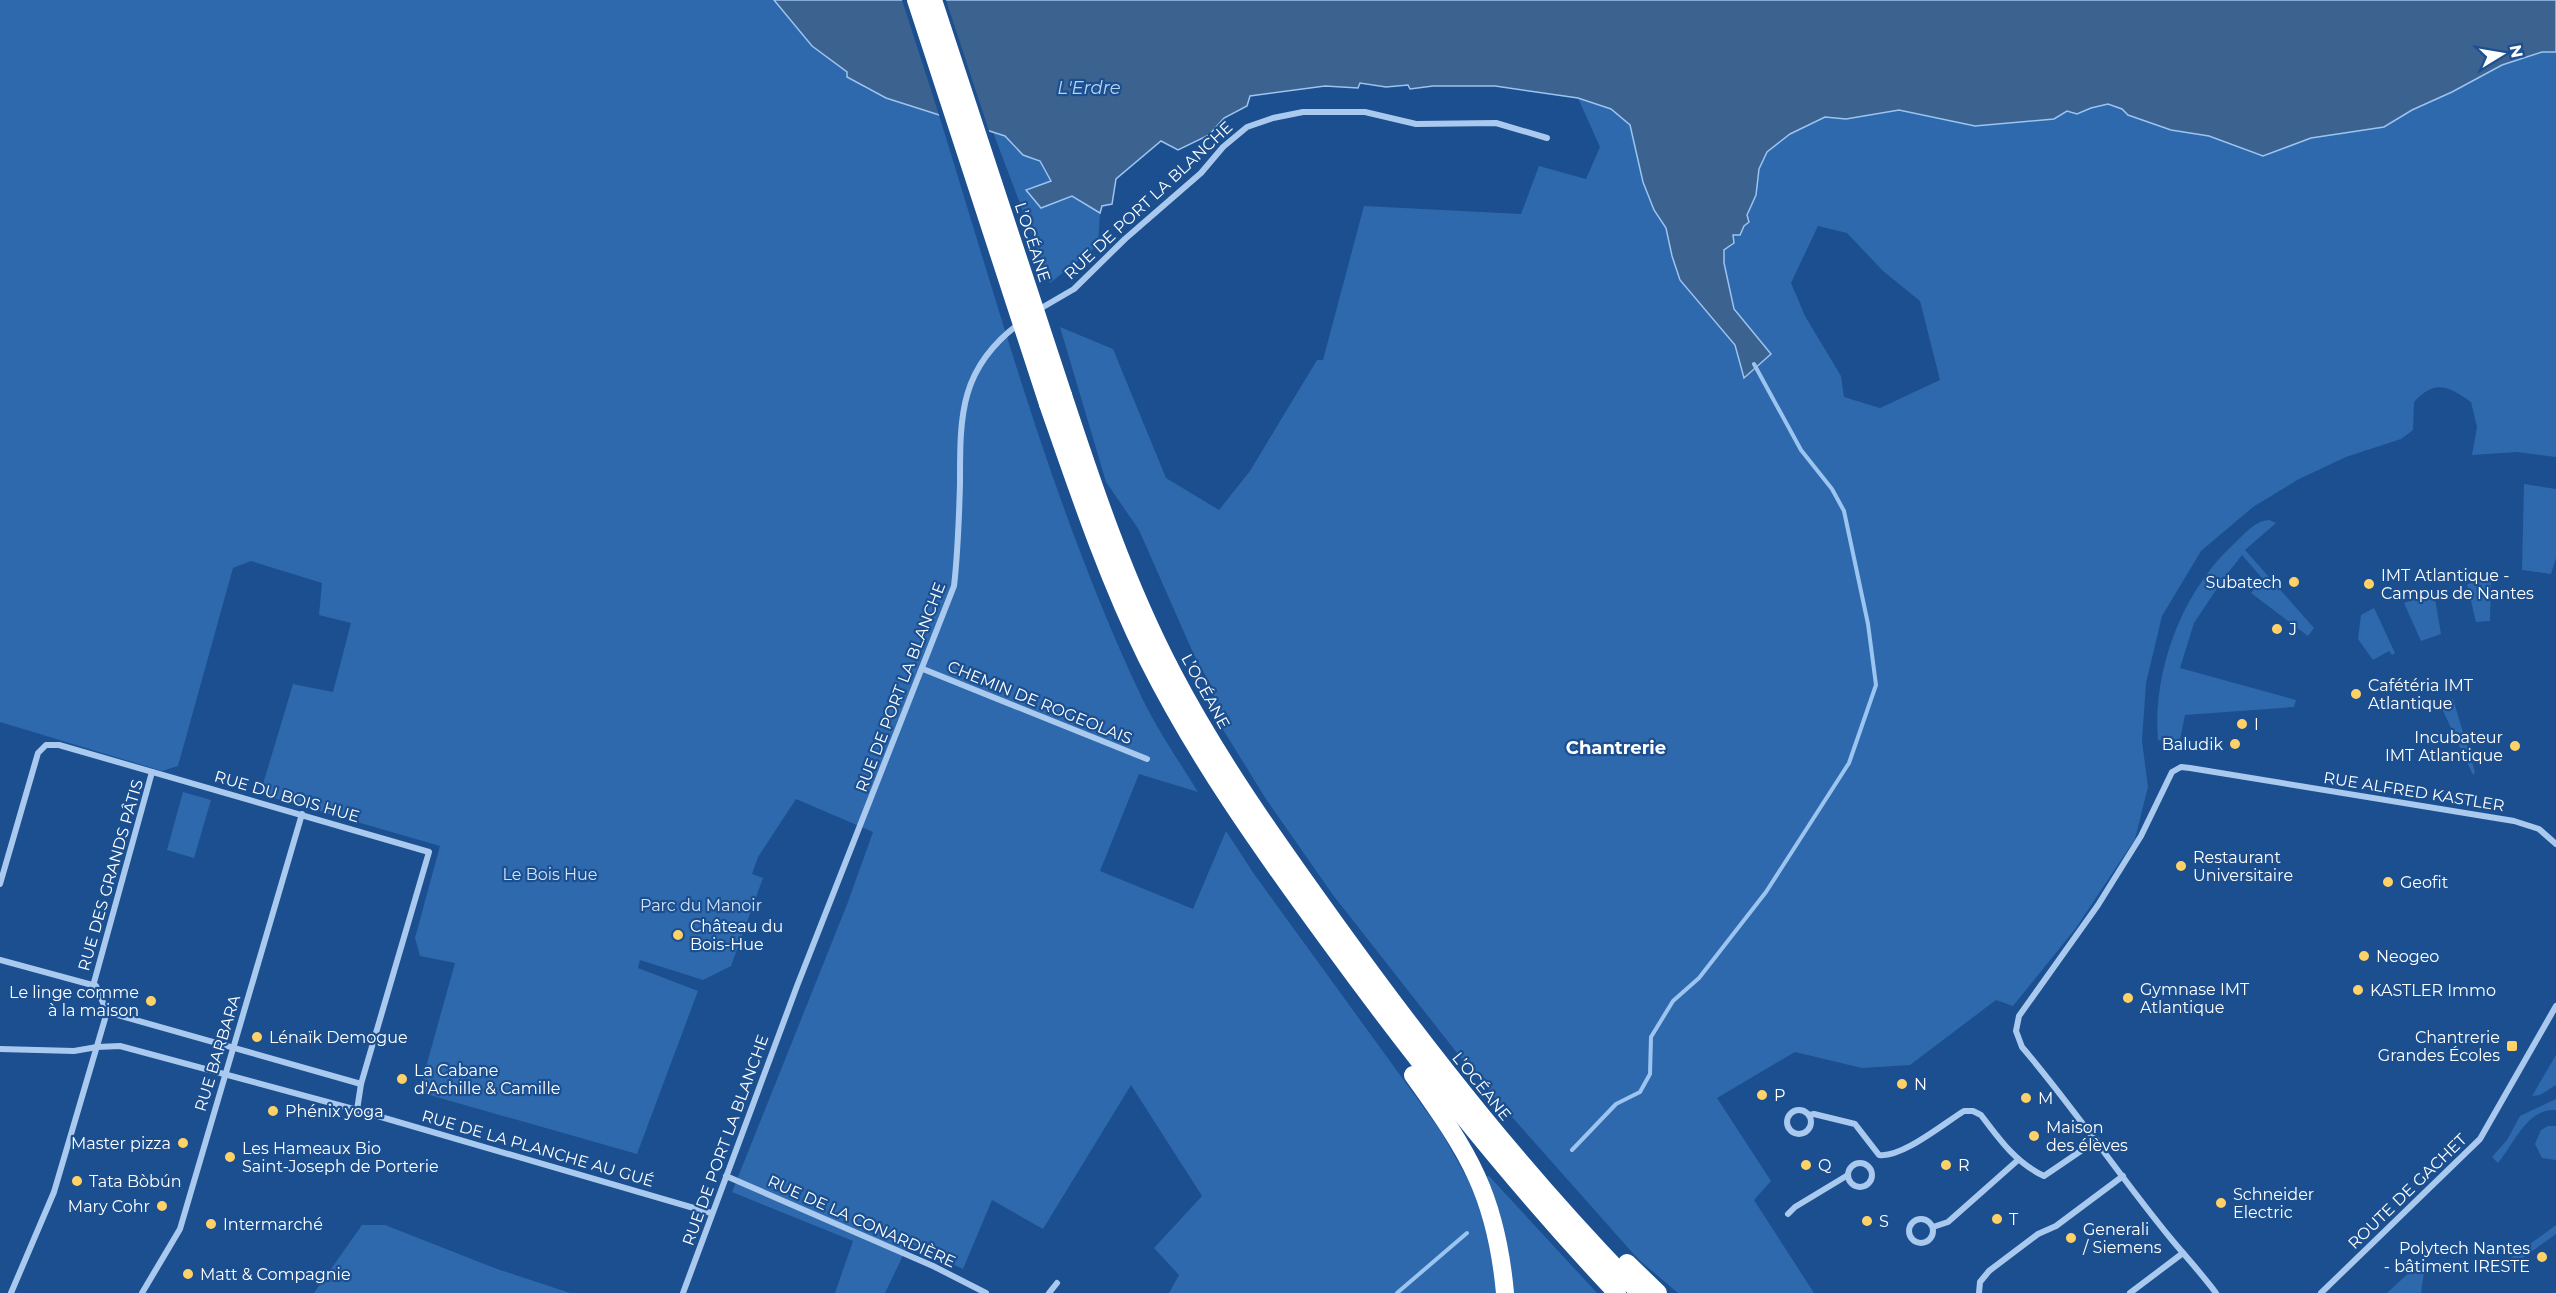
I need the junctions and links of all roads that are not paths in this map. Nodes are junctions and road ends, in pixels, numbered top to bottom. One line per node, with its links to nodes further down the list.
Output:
1 (916, 0): 4 (highway, L’OCÉANE, bridge)
2 (933, 0): 4 (highway, L’OCÉANE, bridge)
3 (1547, 138): 5 (street, RUE DE PORT LA BLANCHE)
4 (1056, 400): 15 (highway, L’OCÉANE); 33 (highway, L’OCÉANE)
5 (923, 669): 6 (street, CHEMIN DE ROGEOLAIS); 28 (street, RUE DE PORT LA BLANCHE)
6 (1147, 759)
7 (152, 772): 8 (street, RUE DU BOIS HUE); 10 (street, RUE DU BOIS HUE); 12 (street, RUE DES GRANDS PÂTIS)
8 (302, 814): 17 (street, RUE BARBARA); 20 (street, RUE DU BOIS HUE)
9 (2556, 844): 23 (street, RUE ALFRED KASTLER)
10 (0, 884)
11 (0, 960): 12 (street)
12 (93, 986): 14 (street)
13 (2556, 1006): 48 (street, ROUTE DE GACHET)
14 (107, 1012): 16 (street); 17 (street)
15 (1400, 1039): 41 (highway); 42 (highway, L’OCÉANE)
16 (97, 1047): 18 (street, RUE DE LA PLANCHE AU GUÉ); 19 (street, RUE DE LA PLANCHE AU GUÉ); 36 (street)
17 (233, 1048): 19 (street, RUE BARBARA); 20 (street)
18 (0, 1049)
19 (225, 1074): 21 (street, RUE DE LA PLANCHE AU GUÉ); 37 (street, RUE BARBARA)
20 (362, 1084): 21 (street)
21 (357, 1110): 30 (street, RUE DE LA PLANCHE AU GUÉ)
22 (1809, 1115): 24 (street)
23 (2097, 1140): 25 (street); 29 (street, RUE ALFRED KASTLER)
24 (1879, 1155): 25 (street); 26 (street)
25 (2018, 1160): 32 (street)
26 (1869, 1167): 27 (street); 27 (street)
27 (1848, 1175): 31 (street)
28 (726, 1176): 30 (street, RUE DE PORT LA BLANCHE); 39 (street, RUE DE LA CONARDIÈRE)
29 (2123, 1176): 34 (street, RUE ALFRED KASTLER); 45 (street)
30 (711, 1213): 38 (street, RUE DE PORT LA BLANCHE)
31 (1788, 1214)
32 (1933, 1227): 32 (street)
33 (1594, 1246): 43 (highway, L’OCÉANE); 44 (highway)
34 (2183, 1253): 46 (street); 47 (street, RUE ALFRED KASTLER)
35 (1057, 1283): 40 (street)
36 (11, 1293)
37 (142, 1293)
38 (683, 1293)
39 (986, 1293)
40 (1049, 1293)
41 (1505, 1293)
42 (1617, 1293)
43 (1640, 1293)
44 (1658, 1293)
45 (1979, 1293)
46 (2130, 1293)
47 (2216, 1293)
48 (2321, 1293)

